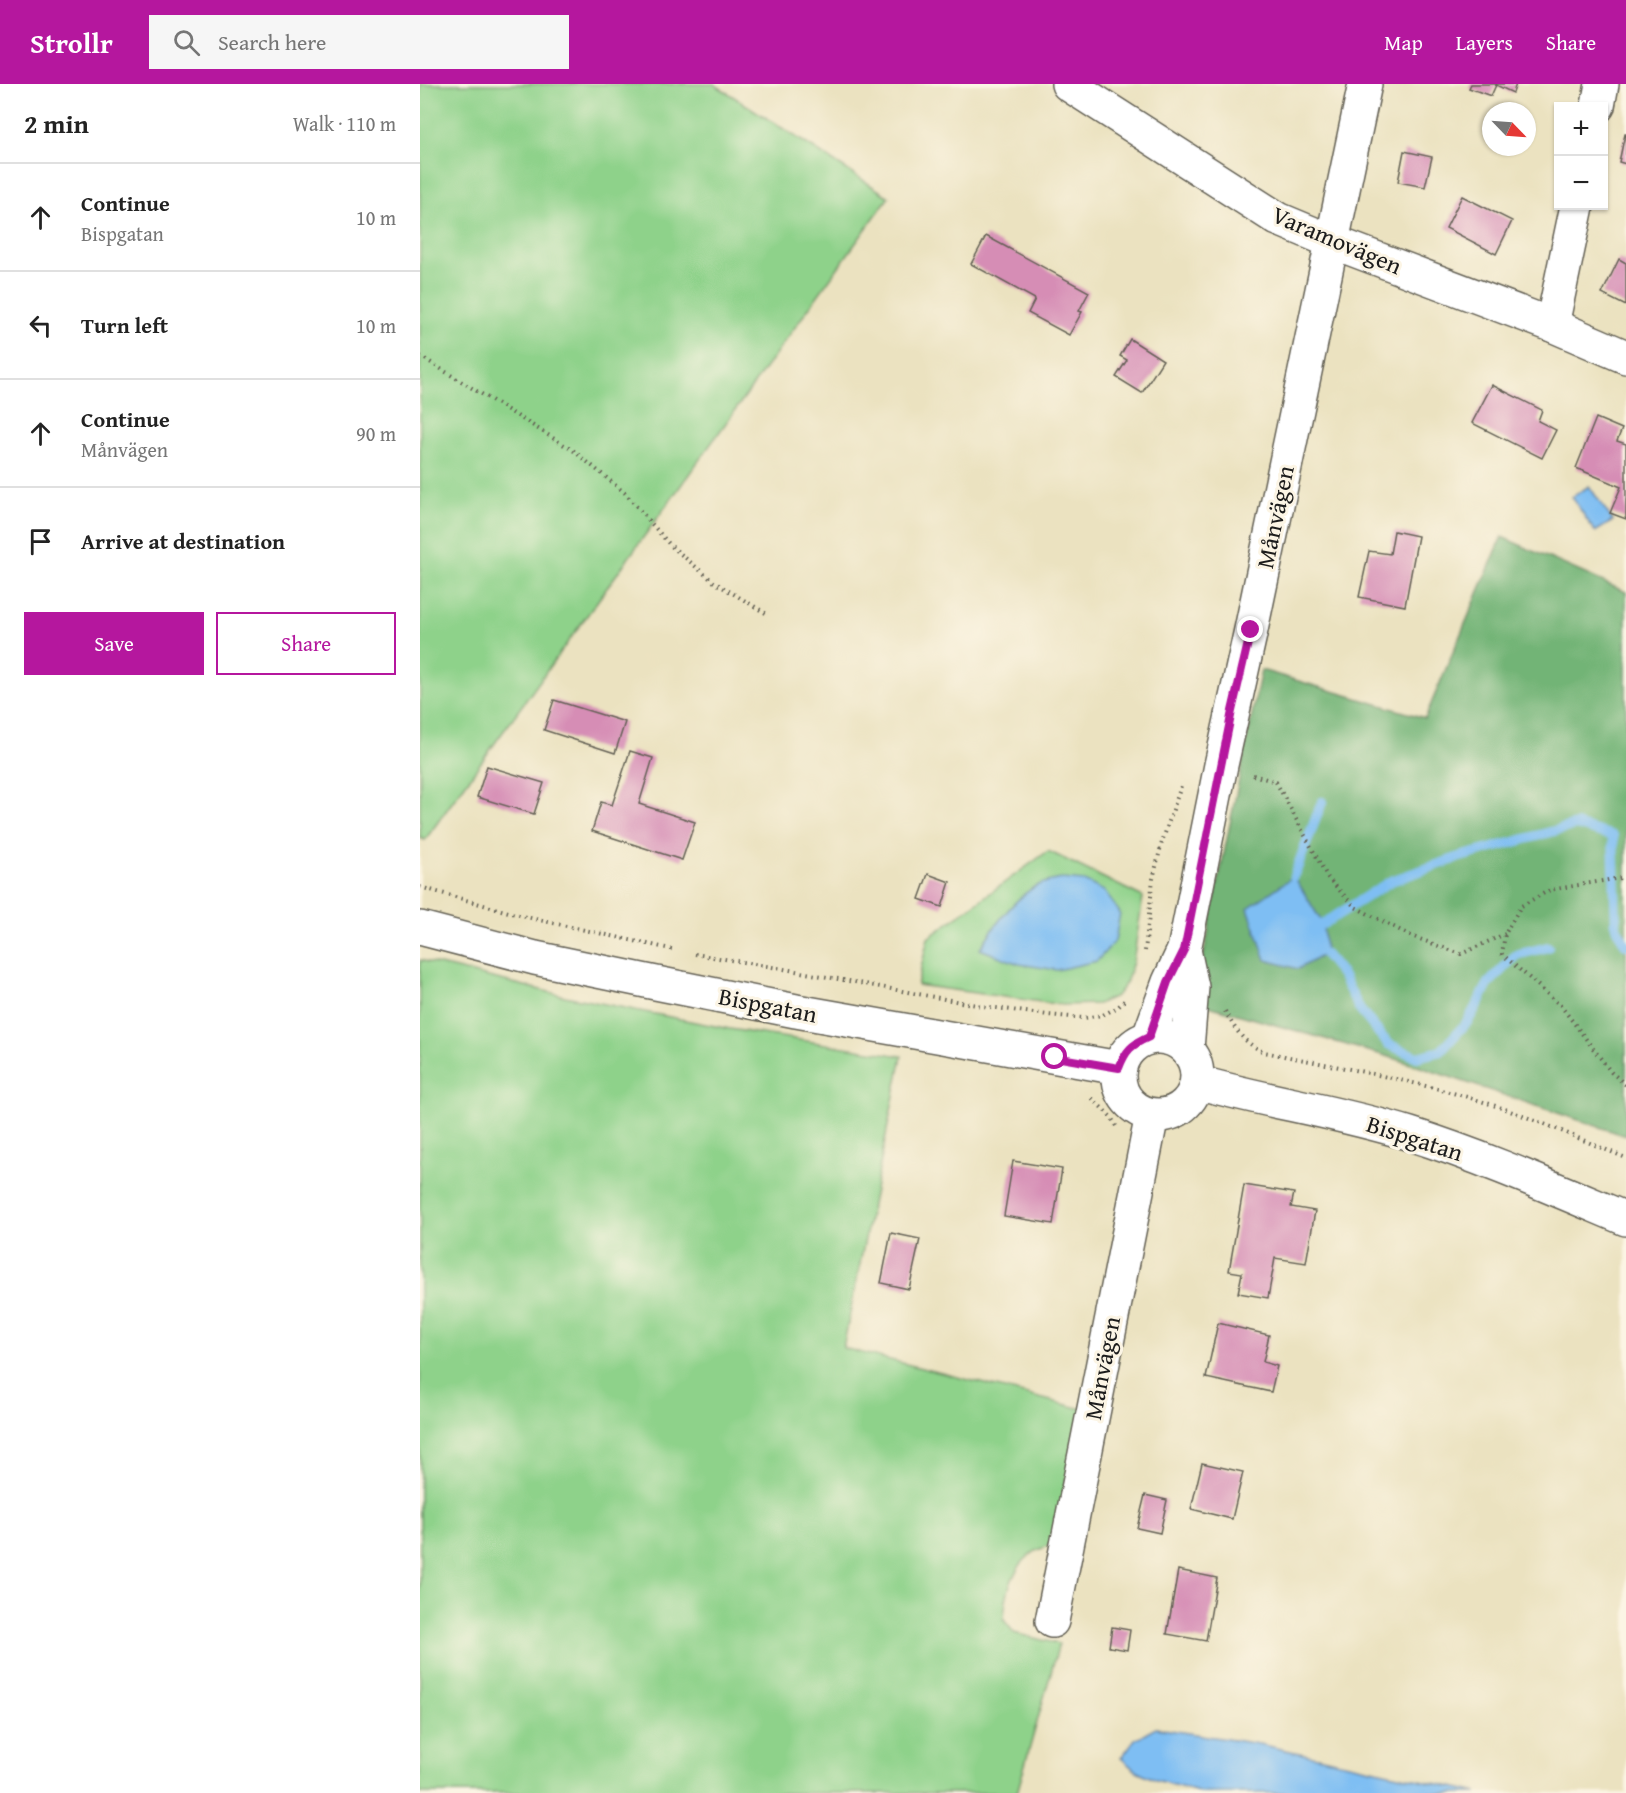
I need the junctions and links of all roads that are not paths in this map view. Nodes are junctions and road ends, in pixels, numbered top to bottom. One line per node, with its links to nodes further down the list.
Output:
1 (1068, 84): 6 (street, Varamovägen)
2 (1365, 84): 6 (street, Månvägen)
3 (1602, 84): 4 (street)
4 (1599, 102)
5 (1576, 210): 7 (street)
6 (1333, 242): 7 (street, Varamovägen); 10 (street, Månvägen)
7 (1552, 325): 8 (street, Varamovägen)
8 (1626, 357)
9 (420, 928): 13 (street, Bispgatan)
10 (1184, 950): 11 (street, Månvägen); 12 (street, Månvägen)
11 (1149, 1037): 12 (street); 13 (street)
12 (1187, 1049): 14 (street)
13 (1119, 1068): 15 (street)
14 (1197, 1082): 15 (street); 16 (street, Bispgatan)
15 (1152, 1115): 17 (street, Månvägen)
16 (1626, 1219)
17 (1052, 1621)

